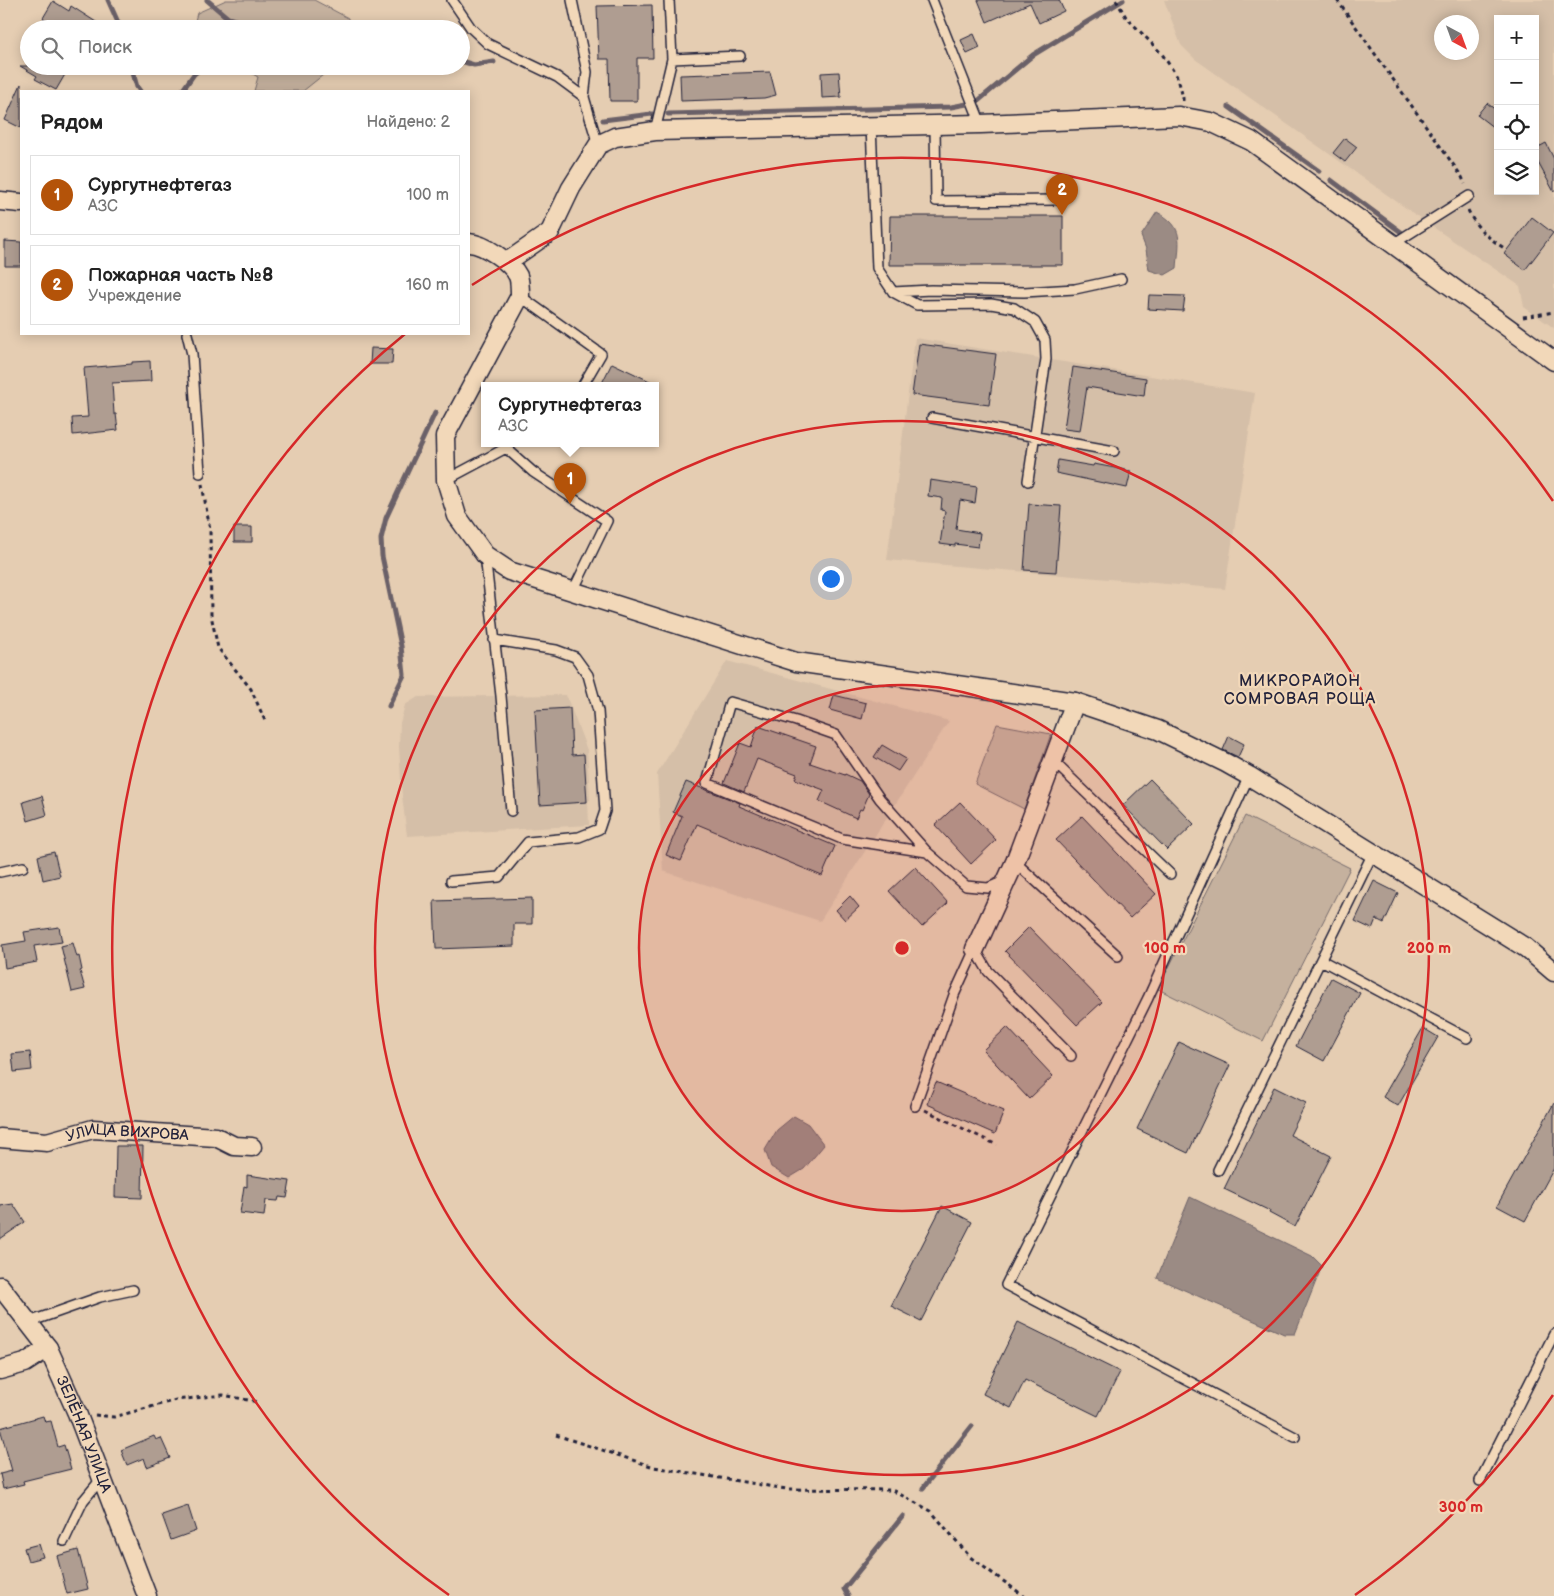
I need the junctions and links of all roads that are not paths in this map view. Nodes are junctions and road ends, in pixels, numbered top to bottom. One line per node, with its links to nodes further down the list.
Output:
1 (452, 0): 5 (lane)
2 (572, 0): 9 (lane)
3 (669, 0): 8 (lane)
4 (932, 0): 10 (lane)
5 (466, 20)
6 (470, 27): 9 (lane)
7 (740, 56): 8 (lane)
8 (672, 58): 13 (lane)
9 (584, 97): 14 (lane)
10 (981, 124): 11 (street); 20 (street)
11 (935, 125): 12 (street); 16 (lane)
12 (871, 126): 13 (street); 23 (lane)
13 (654, 131): 14 (street)
14 (598, 145): 21 (street)
15 (1469, 196): 20 (lane)
16 (1058, 200)
17 (0, 201): 18 (street)
18 (20, 203)
19 (470, 243): 21 (street)
20 (1393, 244): 26 (street)
21 (507, 262): 24 (street)
22 (1121, 279): 23 (lane)
23 (893, 292): 29 (lane)
24 (520, 296): 27 (lane); 34 (street)
25 (187, 335): 33 (lane)
26 (1554, 361)
27 (585, 382)
28 (932, 418): 29 (lane)
29 (1035, 436): 32 (lane); 35 (lane)
30 (505, 447): 34 (lane)
31 (511, 447): 37 (lane)
32 (1114, 451)
33 (200, 473)
34 (446, 480): 36 (street)
35 (1028, 481)
36 (485, 555): 37 (street); 38 (lane)
37 (573, 591): 39 (street)
38 (494, 640): 42 (lane); 49 (lane)
39 (1075, 702): 40 (street); 41 (street)
40 (1053, 761): 45 (street); 48 (lane)
41 (1249, 776): 44 (street); 67 (lane)
42 (511, 811)
43 (927, 852): 43 (lane); 50 (lane)
44 (1373, 853): 53 (lane); 54 (street)
45 (1016, 862): 50 (street); 52 (lane)
46 (23, 867): 47 (lane)
47 (0, 872)
48 (1170, 874)
49 (451, 880)
50 (1006, 880): 51 (street)
51 (975, 949): 56 (lane); 57 (lane)
52 (1118, 956)
53 (1321, 960): 55 (lane); 60 (lane)
54 (1554, 972)
55 (1467, 1038)
56 (1071, 1056)
57 (915, 1106)
58 (0, 1138): 59 (street, УЛИЦА ВИХРОВА)
59 (252, 1147)
60 (1218, 1170)
61 (0, 1286): 63 (street, ЗЕЛЁНАЯ УЛИЦА)
62 (132, 1290): 63 (lane)
63 (29, 1322): 65 (street, ЗЕЛЁНАЯ УЛИЦА)
64 (1554, 1334): 69 (lane)
65 (48, 1348): 66 (street); 68 (street, ЗЕЛЁНАЯ УЛИЦА)
66 (0, 1370)
67 (1295, 1437)
68 (102, 1478): 70 (lane); 71 (street, ЗЕЛЁНАЯ УЛИЦА)
69 (1480, 1481)
70 (64, 1541)
71 (147, 1596)

